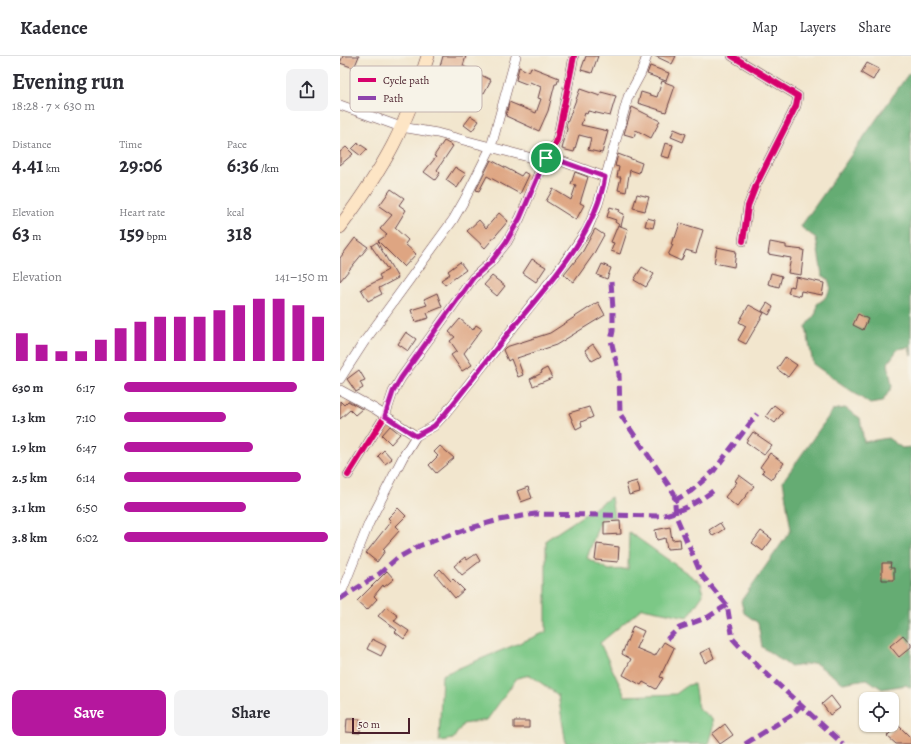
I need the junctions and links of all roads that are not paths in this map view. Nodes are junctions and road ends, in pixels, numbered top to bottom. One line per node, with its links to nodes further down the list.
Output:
1 (428, 56): 6 (main road)
2 (516, 56): 12 (street)
3 (574, 56): 13 (street)
4 (647, 56): 14 (street)
5 (732, 56): 16 (street)
6 (425, 66)
7 (340, 105): 8 (street)
8 (350, 109)
9 (359, 112): 11 (street)
10 (408, 112): 11 (main road)
11 (401, 127): 12 (street); 15 (main road)
12 (491, 147): 13 (street); 17 (street)
13 (546, 158): 14 (street); 19 (street)
14 (605, 177): 20 (street)
15 (340, 227)
16 (743, 241)
17 (340, 379)
18 (340, 390): 19 (street)
19 (385, 416): 20 (street); 21 (street)
20 (416, 436): 22 (street)
21 (348, 475)
22 (340, 596)

